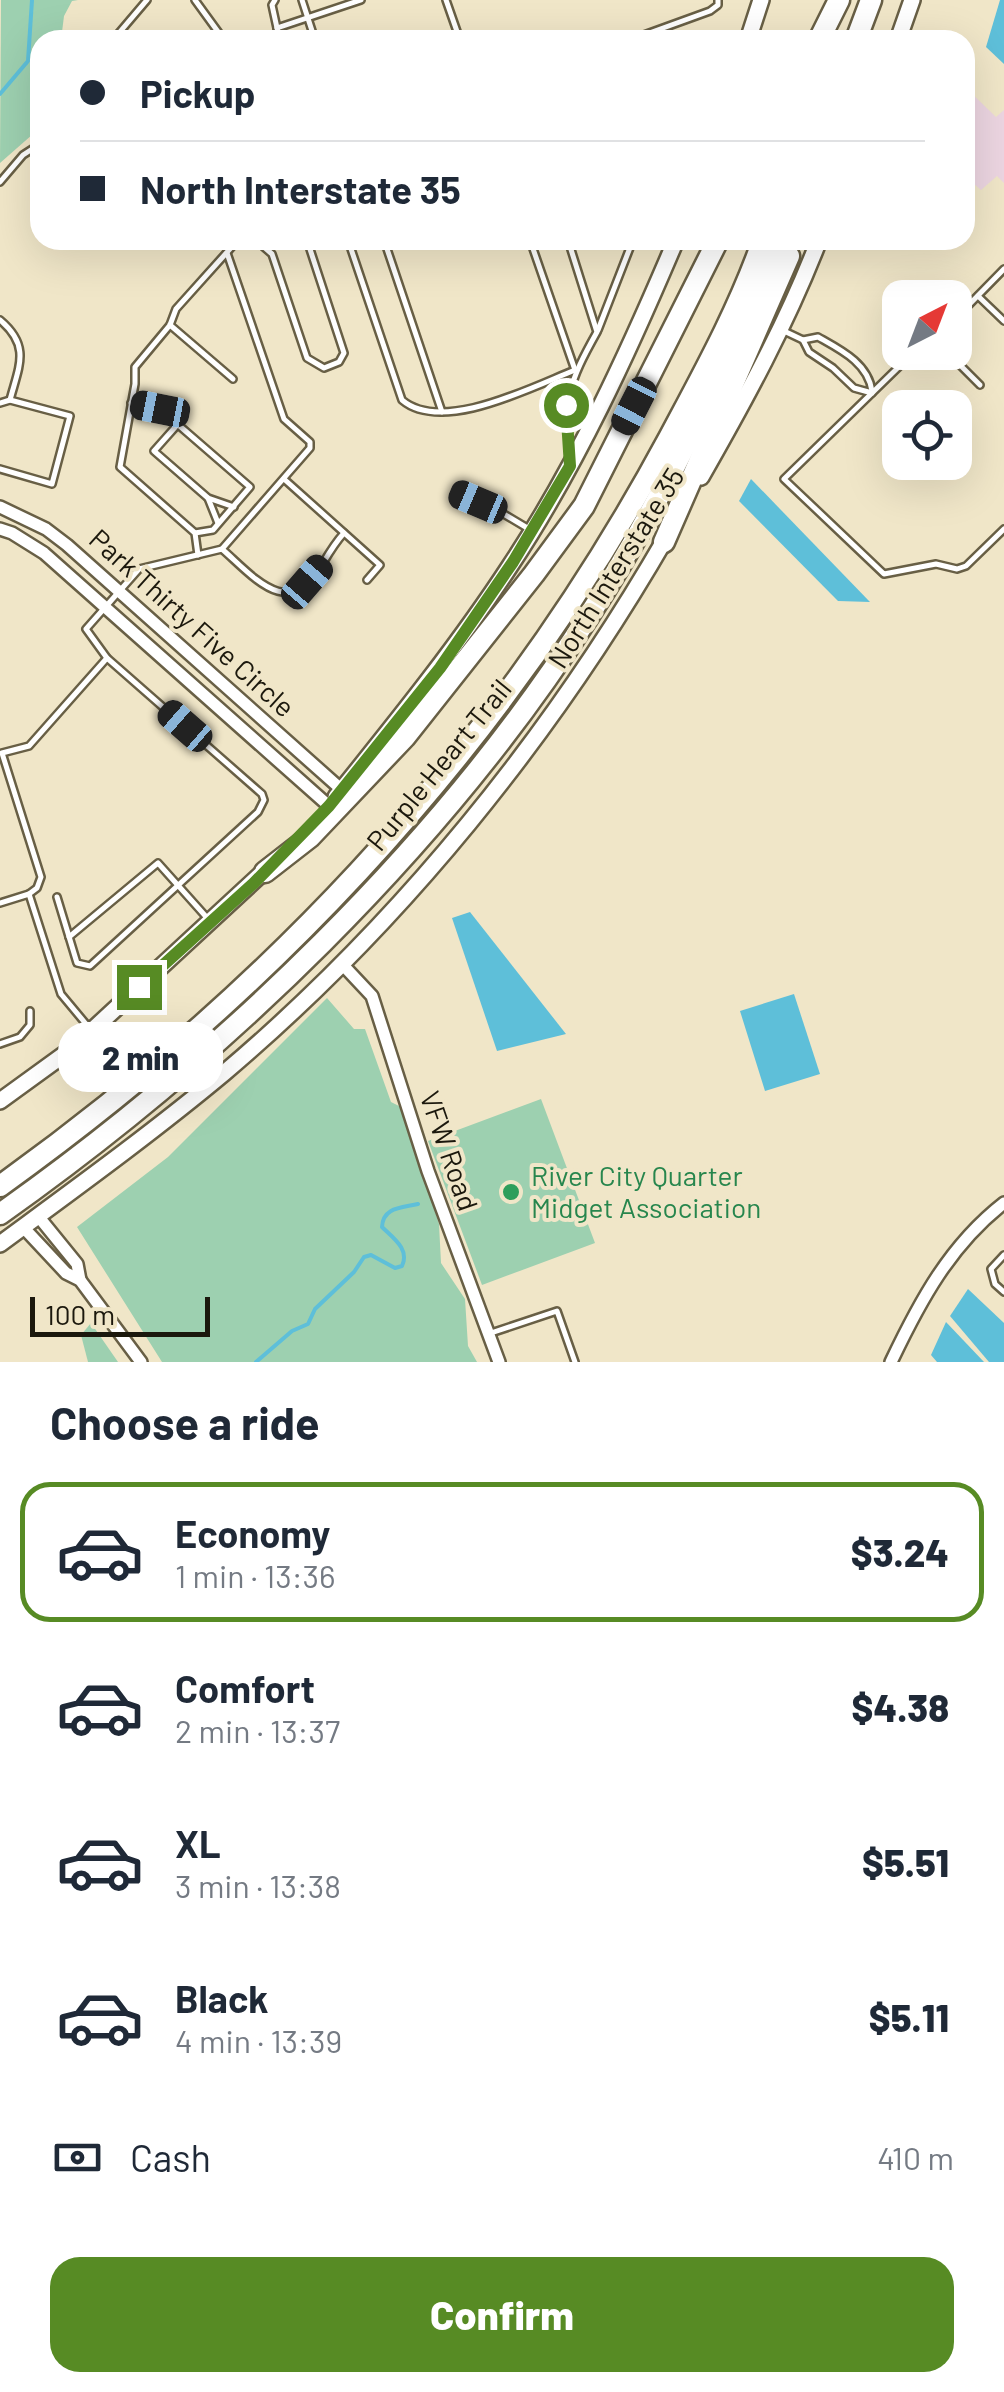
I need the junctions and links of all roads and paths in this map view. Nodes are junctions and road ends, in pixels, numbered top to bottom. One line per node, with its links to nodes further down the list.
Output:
1 (147, 0): 14 (lane)
2 (195, 0): 15 (lane)
3 (275, 0): 13 (lane)
4 (302, 0): 12 (lane)
5 (361, 0): 12 (lane)
6 (446, 0): 17 (lane)
7 (718, 0): 18 (lane)
8 (762, 0): 19 (main road)
9 (842, 0): 20 (highway); 21 (highway)
10 (872, 0): 22 (highway)
11 (912, 0): 23 (main road)
12 (308, 18): 13 (lane); 16 (lane)
13 (276, 28)
14 (121, 30)
15 (217, 30)
16 (312, 30)
17 (456, 30)
18 (656, 30)
19 (752, 30)
20 (825, 30)
21 (834, 30)
22 (862, 30)
23 (902, 30)
24 (30, 150): 25 (lane)
25 (0, 182)
26 (229, 250): 40 (lane)
27 (267, 250): 28 (lane)
28 (310, 250)
29 (351, 250): 59 (lane)
30 (387, 250): 59 (lane)
31 (533, 250): 50 (lane)
32 (571, 250): 48 (lane)
33 (628, 250): 48 (lane)
34 (672, 250): 61 (main road)
35 (713, 250): 83 (highway)
36 (759, 250): 95 (highway, Purple Heart Trail)
37 (777, 250): 97 (highway, Purple Heart Trail)
38 (791, 250): 74 (highway)
39 (815, 250): 47 (main road, North Interstate 35)
40 (226, 253): 46 (lane); 63 (lane)
41 (1004, 269): 42 (lane)
42 (978, 296): 43 (lane); 45 (lane)
43 (972, 302)
44 (0, 320): 56 (lane)
45 (1004, 321)
46 (170, 325): 53 (lane); 58 (lane)
47 (781, 330): 49 (lane); 74 (main road, North Interstate 35)
48 (597, 332): 50 (lane)
49 (802, 340): 55 (lane); 55 (lane)
50 (575, 370): 59 (lane); 61 (lane)
51 (896, 370): 55 (lane)
52 (965, 370): 54 (lane)
53 (233, 379)
54 (980, 385)
55 (872, 393): 70 (lane)
56 (10, 400): 57 (lane); 62 (lane)
57 (0, 402)
58 (131, 403): 60 (lane); 72 (lane)
59 (442, 413)
60 (178, 424): 65 (lane); 66 (lane)
61 (570, 466): 71 (main road)
62 (0, 470)
63 (284, 480): 73 (lane); 75 (lane)
64 (459, 494): 71 (lane)
65 (208, 498): 66 (lane); 68 (lane)
66 (234, 506): 68 (lane)
67 (0, 507): 78 (street, Park Thirty Five Circle)
68 (218, 524): 72 (lane)
69 (0, 529): 79 (street, Park Thirty Five Circle)
70 (1004, 529)
71 (531, 531): 81 (main road)
72 (195, 533): 76 (lane)
73 (344, 533): 75 (lane); 77 (lane)
74 (664, 542): 90 (main road, North Interstate 35)
75 (222, 549): 76 (lane)
76 (198, 555): 78 (lane)
77 (366, 580)
78 (118, 592): 79 (lane); 81 (street, Park Thirty Five Circle)
79 (104, 608): 80 (lane); 82 (street, Park Thirty Five Circle)
80 (108, 658): 84 (lane); 85 (lane)
81 (342, 790): 82 (main road)
82 (329, 806): 83 (main road)
83 (265, 872): 88 (main road)
84 (179, 887): 88 (lane); 89 (lane); 89 (lane)
85 (29, 894): 87 (lane); 92 (lane)
86 (56, 897): 89 (lane)
87 (0, 903)
88 (211, 922): 92 (main road)
89 (69, 937)
90 (342, 964): 98 (main road, North Interstate 35); 104 (street, VFW Road)
91 (30, 1011): 93 (lane)
92 (92, 1031): 94 (main road)
93 (0, 1044)
94 (0, 1101)
95 (0, 1186)
96 (1004, 1203): 108 (street)
97 (0, 1214)
98 (38, 1216): 99 (main road, North Interstate 35); 102 (street)
99 (23, 1227): 100 (main road, North Interstate 35); 102 (street)
100 (0, 1244)
101 (1004, 1255): 103 (lane)
102 (80, 1280): 105 (street)
103 (1004, 1292)
104 (488, 1334): 106 (street, VFW Road); 107 (lane)
105 (140, 1362)
106 (499, 1362)
107 (575, 1362)
108 (891, 1362)

